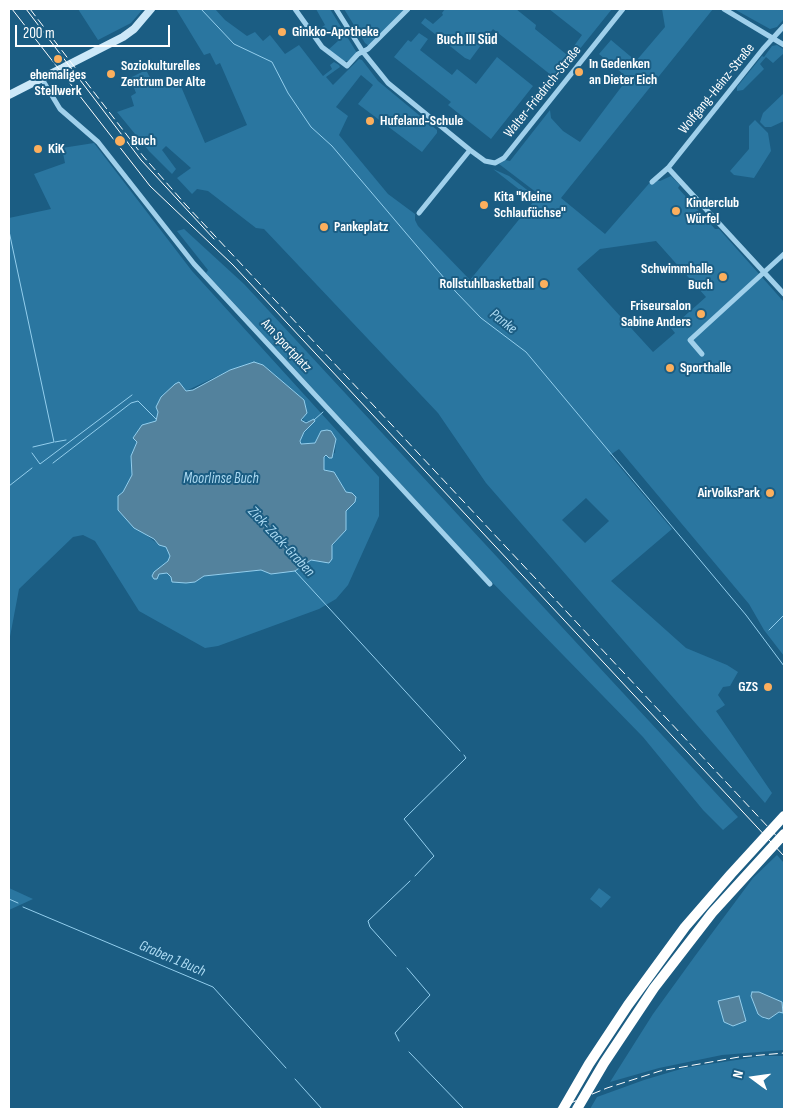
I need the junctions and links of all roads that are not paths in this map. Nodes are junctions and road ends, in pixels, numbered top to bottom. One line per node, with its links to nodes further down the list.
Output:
1 (151, 9): 11 (main road)
2 (336, 9): 10 (street, Walter-Friedrich-Straße)
3 (408, 9): 10 (street)
4 (623, 9): 13 (street, Walter-Friedrich-Straße)
5 (724, 9): 8 (street)
6 (296, 10): 10 (street)
7 (784, 26): 8 (street, Wolfgang-Heinz-Straße)
8 (772, 38): 9 (street); 14 (street, Wolfgang-Heinz-Straße)
9 (784, 45)
10 (363, 52): 13 (street, Walter-Friedrich-Straße)
11 (42, 79): 12 (main road); 21 (street, Am Sportplatz)
12 (9, 95)
13 (470, 150): 16 (street)
14 (668, 168): 15 (street, Wolfgang-Heinz-Straße); 18 (street)
15 (652, 182)
16 (419, 213)
17 (784, 254): 18 (street)
18 (765, 273): 19 (street); 20 (street)
19 (784, 294)
20 (702, 354)
21 (490, 584)
22 (784, 816): 24 (highway)
23 (784, 834): 25 (highway)
24 (563, 1109)
25 (577, 1109)

